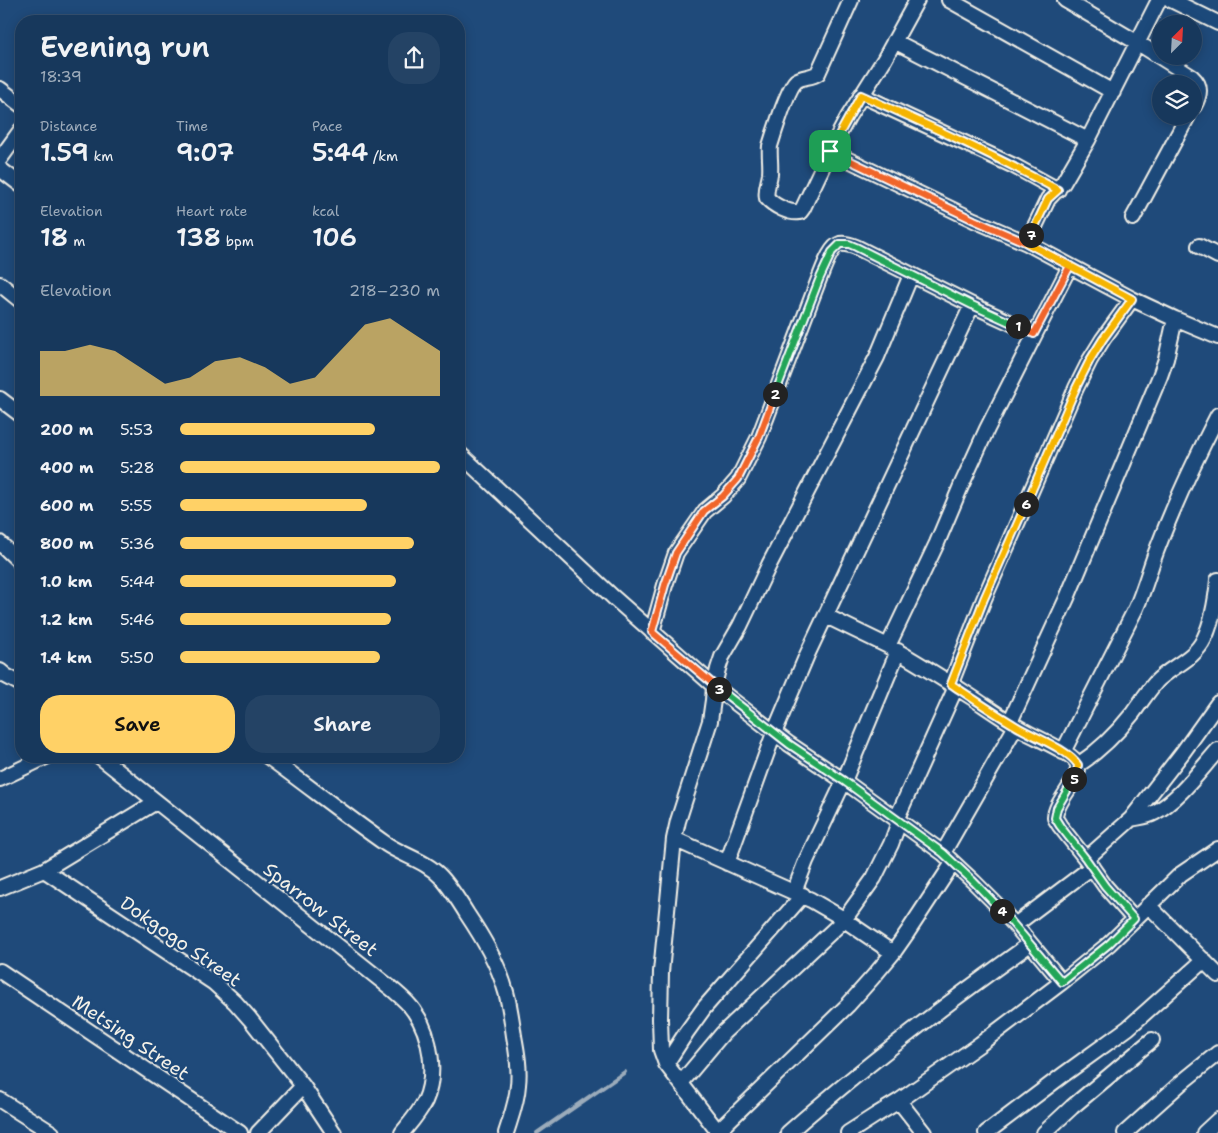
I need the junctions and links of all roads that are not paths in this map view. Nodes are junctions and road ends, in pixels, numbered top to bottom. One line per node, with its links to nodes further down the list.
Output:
1 (851, 0): 18 (street)
2 (917, 0): 8 (street)
3 (949, 0): 12 (street)
4 (1065, 0): 9 (street)
5 (1159, 0): 9 (street)
6 (1171, 0): 7 (street)
7 (1218, 23)
8 (894, 41): 13 (street); 17 (street)
9 (1138, 43): 10 (street); 12 (street)
10 (1187, 75)
11 (0, 89): 14 (street)
12 (1112, 92): 17 (street)
13 (861, 95): 18 (street); 22 (street)
14 (15, 100)
15 (1183, 125): 23 (street)
16 (15, 138): 19 (street)
17 (1088, 140): 22 (street)
18 (830, 151): 24 (street)
19 (0, 158)
20 (0, 169): 21 (street)
21 (15, 180)
22 (1058, 190): 24 (street)
23 (1133, 218)
24 (1027, 243): 27 (street)
25 (1199, 246): 26 (street)
26 (1218, 256)
27 (1070, 266): 31 (street); 34 (street)
28 (911, 275): 32 (street); 44 (street); 49 (street)
29 (0, 284): 30 (street)
30 (15, 295)
31 (1132, 299): 33 (street); 48 (street)
32 (972, 305): 34 (street); 43 (street)
33 (1175, 319): 35 (street); 51 (street)
34 (1034, 334): 45 (street)
35 (1218, 337)
36 (0, 399): 37 (street)
37 (15, 410)
38 (1218, 415): 54 (street)
39 (465, 458): 44 (street)
40 (0, 543): 41 (street)
41 (15, 557)
42 (1218, 580): 58 (street)
43 (826, 616): 45 (street); 52 (street)
44 (652, 632): 49 (street)
45 (893, 649): 48 (street); 60 (street)
46 (2, 675): 47 (street)
47 (15, 681)
48 (953, 685): 51 (street); 63 (street)
49 (714, 686): 52 (street); 64 (street)
50 (1218, 703): 62 (street)
51 (1013, 724): 54 (street); 66 (street)
52 (774, 733): 60 (street); 67 (street)
53 (1218, 750): 62 (street)
54 (1063, 752): 58 (street)
55 (33, 763): 59 (street)
56 (108, 763): 61 (street, Sparrow Street)
57 (276, 763): 96 (street)
58 (1078, 765): 68 (street)
59 (0, 779)
60 (844, 781): 63 (street); 71 (street)
61 (156, 802): 69 (street); 95 (street, Sparrow Street)
62 (1131, 819): 68 (street)
63 (898, 821): 66 (street); 74 (street)
64 (674, 839): 67 (street); 84 (street)
65 (1218, 850): 72 (street)
66 (948, 858): 75 (street); 77 (street)
67 (727, 863): 71 (street)
68 (1089, 863): 73 (street); 75 (street)
69 (44, 870): 70 (street); 86 (street, Dokgogo Street)
70 (0, 888)
71 (798, 894): 74 (street); 84 (street)
72 (1148, 905): 73 (street); 78 (street)
73 (1134, 919): 81 (street)
74 (844, 920): 77 (street); 85 (street)
75 (1015, 925): 76 (street)
76 (1030, 944): 81 (street); 97 (street)
77 (892, 953): 90 (street)
78 (1204, 960): 80 (street); 100 (street)
79 (0, 971): 92 (street, Metsing Street)
80 (1218, 975)
81 (1062, 982): 88 (street)
82 (1152, 1040): 101 (street)
83 (1218, 1052): 102 (street)
84 (666, 1064): 85 (street)
85 (681, 1083): 90 (street)
86 (303, 1086): 93 (street); 94 (street, Dokgogo Street)
87 (0, 1100): 91 (street)
88 (899, 1101): 98 (street); 99 (street)
89 (1218, 1120): 103 (street)
90 (718, 1132)
91 (52, 1133)
92 (240, 1133)
93 (258, 1133)
94 (334, 1133)
95 (402, 1133)
96 (506, 1133)
97 (788, 1133)
98 (848, 1133)
99 (924, 1133)
100 (986, 1133)
101 (1044, 1133)
102 (1125, 1133)
103 (1204, 1133)

